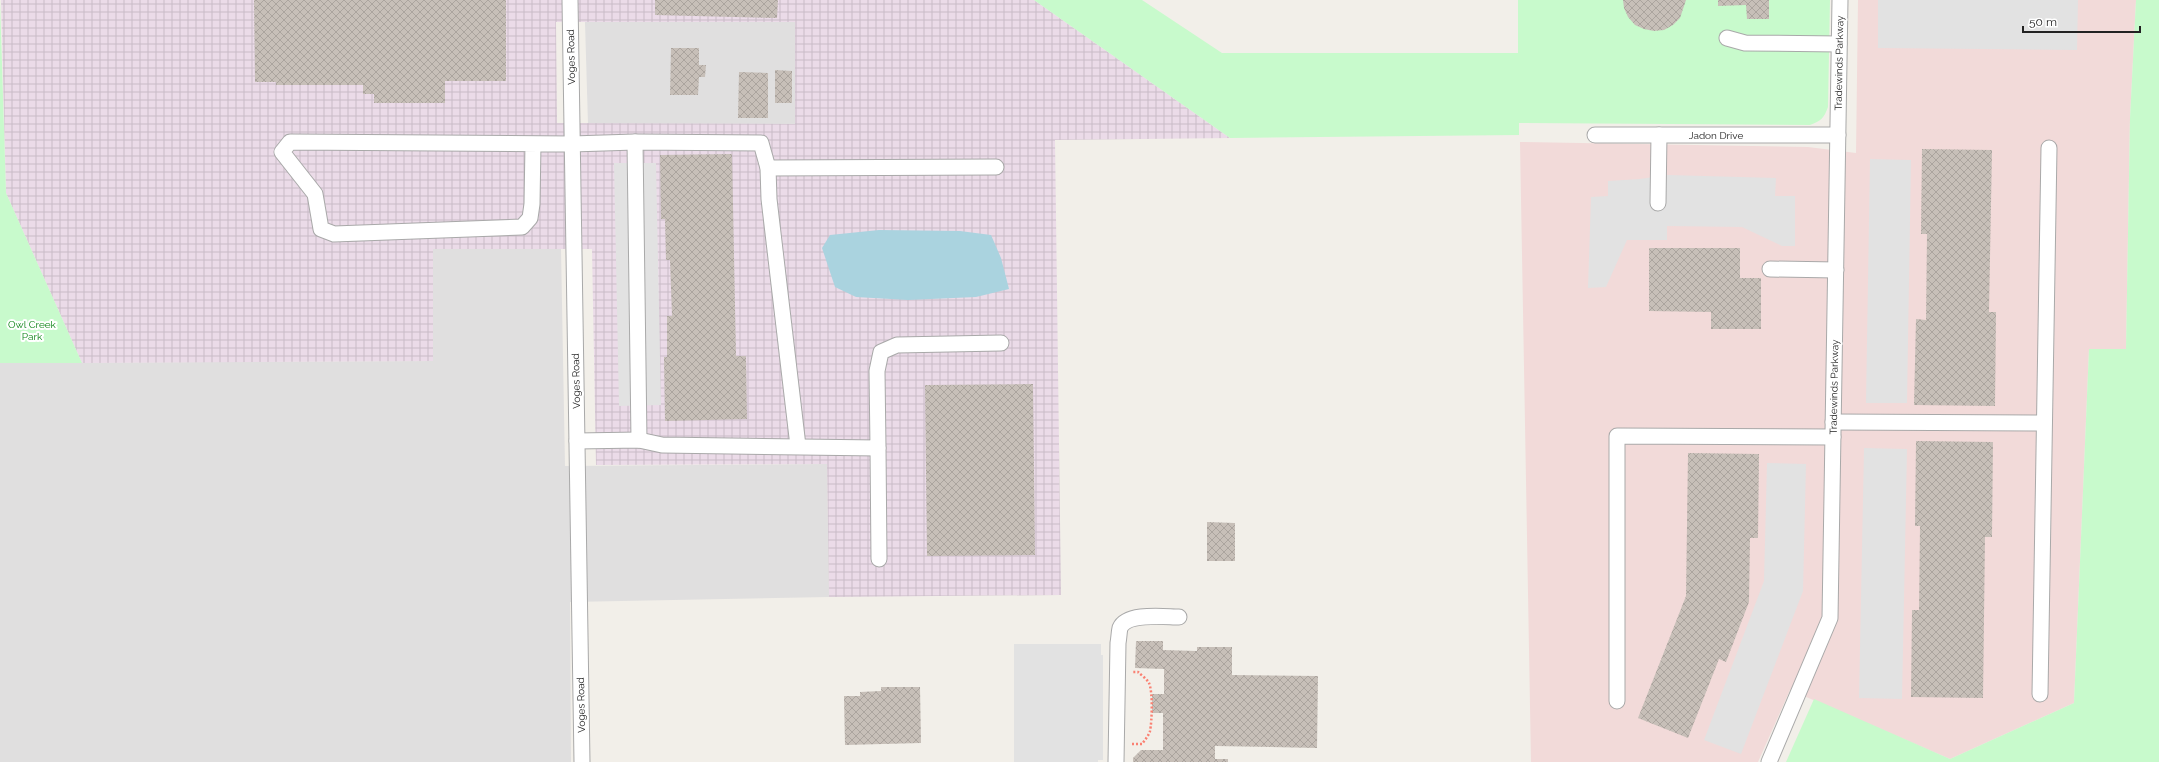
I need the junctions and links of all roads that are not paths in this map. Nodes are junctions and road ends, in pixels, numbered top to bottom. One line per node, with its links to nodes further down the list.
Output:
1 (570, 0): 10 (street, Voges Road)
2 (1840, 0): 4 (street, Tradewinds Parkway)
3 (1727, 38): 4 (street)
4 (1839, 44): 7 (street, Tradewinds Parkway)
5 (1595, 135): 6 (street, Jadon Drive)
6 (1659, 135): 7 (street, Jadon Drive); 14 (street)
7 (1838, 135): 16 (street, Tradewinds Parkway)
8 (635, 142): 10 (street); 13 (street); 20 (street)
9 (533, 144): 9 (street); 10 (street)
10 (572, 144): 21 (street, Voges Road)
11 (2049, 148): 18 (street)
12 (996, 166): 13 (street)
13 (768, 168): 22 (street)
14 (1658, 202)
15 (1770, 269): 16 (street)
16 (1836, 270): 19 (street, Tradewinds Parkway)
17 (1001, 343): 23 (street)
18 (2044, 423): 19 (street); 26 (street)
19 (1833, 429): 27 (street); 30 (street, Tradewinds Parkway)
20 (639, 440): 21 (street); 22 (street)
21 (577, 441): 28 (street, Voges Road)
22 (798, 446): 23 (street)
23 (878, 448): 24 (street)
24 (879, 558)
25 (1179, 617): 29 (street)
26 (2040, 694)
27 (1617, 701)
28 (582, 762)
29 (1116, 762)
30 (1769, 762)

